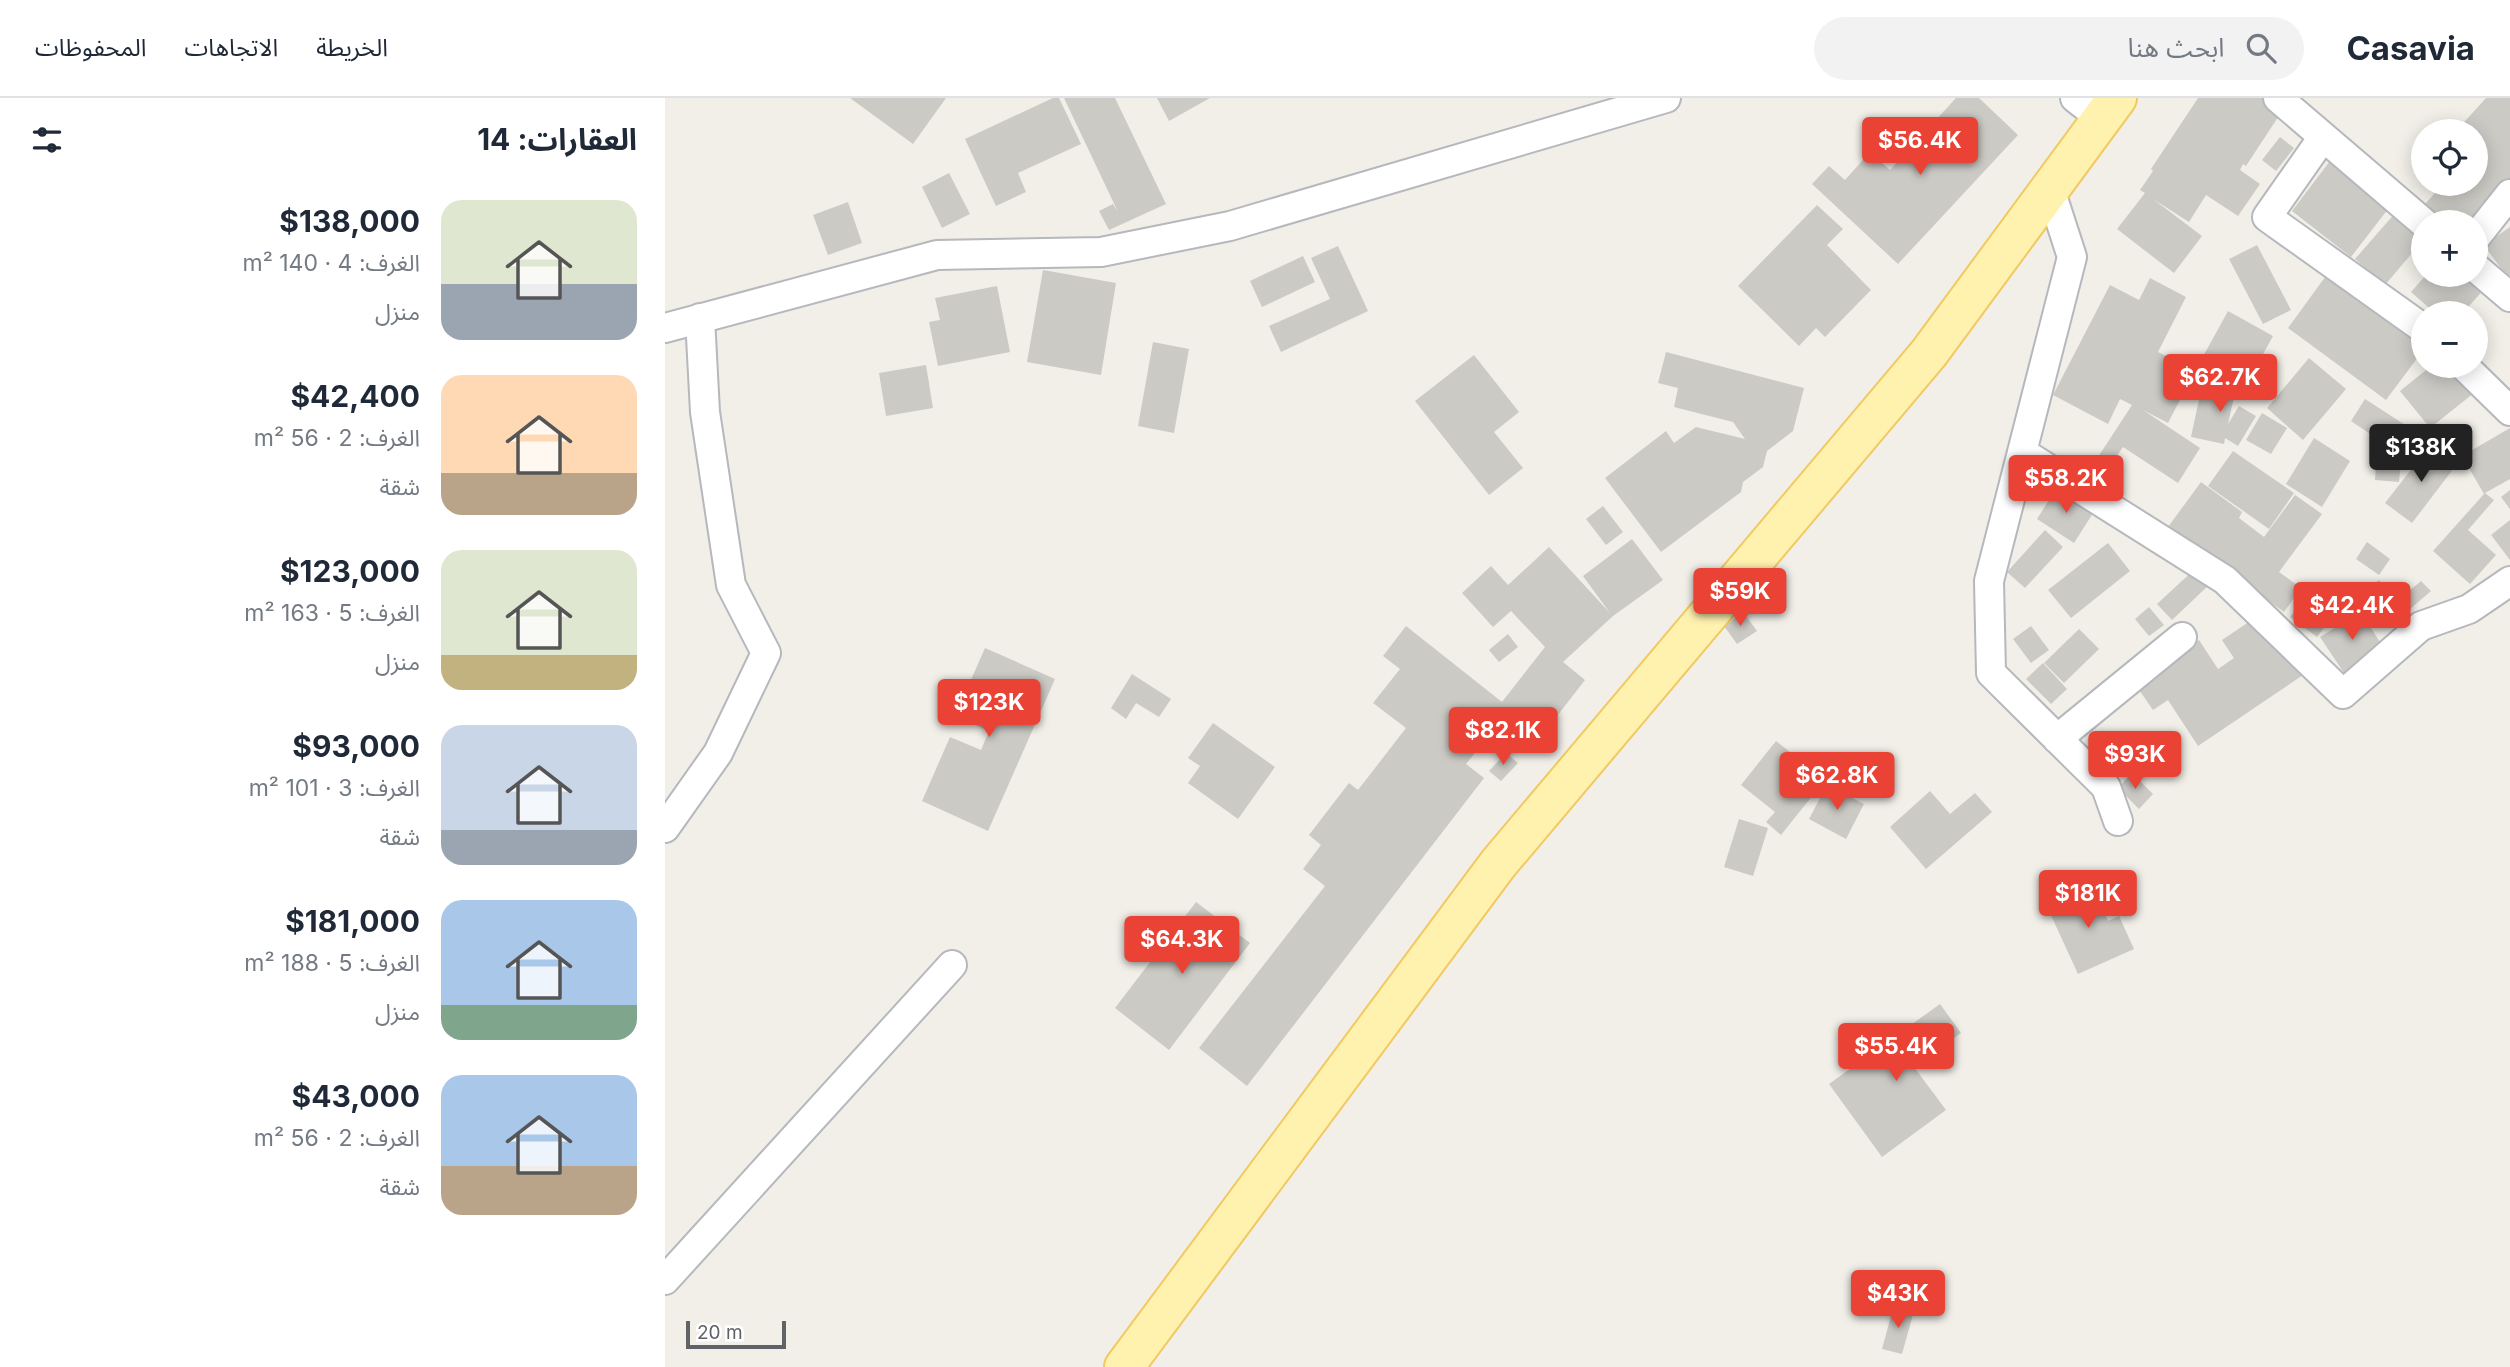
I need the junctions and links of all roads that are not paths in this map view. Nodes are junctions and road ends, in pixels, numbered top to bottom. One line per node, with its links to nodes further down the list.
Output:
1 (1666, 98): 11 (street)
2 (2278, 98): 4 (street)
3 (2098, 105): 5 (main road)
4 (2323, 137): 7 (street); 12 (street)
5 (2050, 189): 16 (street); 24 (main road)
6 (2510, 194): 8 (street)
7 (2411, 212)
8 (2488, 222)
9 (2488, 278): 10 (street)
10 (2510, 297)
11 (700, 318): 13 (street); 21 (street)
12 (2411, 320)
13 (665, 328)
14 (2476, 378): 15 (street)
15 (2510, 411)
16 (2022, 453): 17 (street); 19 (street)
17 (2510, 582)
18 (2182, 636): 19 (street)
19 (2057, 739): 20 (street)
20 (2118, 821)
21 (665, 828)
22 (952, 965): 23 (street)
23 (665, 1280)
24 (1123, 1367)

